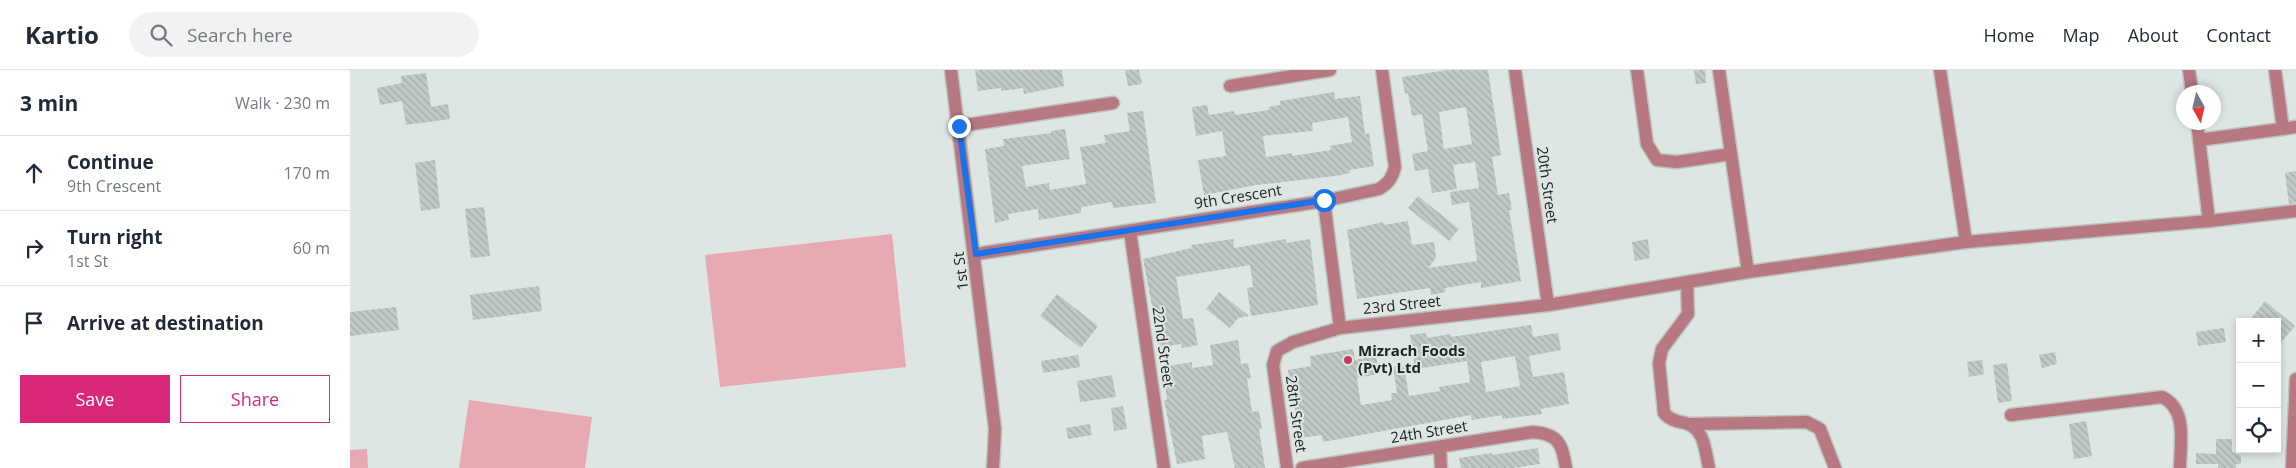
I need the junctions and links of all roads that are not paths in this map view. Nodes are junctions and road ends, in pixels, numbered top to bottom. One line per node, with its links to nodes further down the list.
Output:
1 (951, 70): 13 (street, 1st St)
2 (1330, 70): 11 (street)
3 (1382, 70): 18 (street, 9th Crescent)
4 (1515, 70): 26 (street, 20th Street)
5 (1637, 70): 17 (street)
6 (1719, 70): 17 (street)
7 (1940, 70): 22 (street)
8 (2189, 70): 10 (street)
9 (2275, 70): 14 (street)
10 (2191, 85)
11 (1230, 86)
12 (1113, 103): 13 (street)
13 (959, 126): 23 (street, 1st St)
14 (2290, 128): 16 (street)
15 (2198, 130): 16 (street)
16 (2199, 140): 20 (street)
17 (1731, 154): 24 (street)
18 (1324, 200): 21 (street, 9th Crescent); 27 (street)
19 (2296, 211): 20 (street, 23rd Street)
20 (2210, 221): 22 (street, 23rd Street)
21 (1130, 230): 23 (street, 9th Crescent); 34 (street, 22nd Street)
22 (1966, 242): 24 (street, 23rd Street)
23 (976, 254): 33 (street, 1st St)
24 (1748, 272): 25 (street, 23rd Street)
25 (1687, 282): 26 (street, 23rd Street); 31 (street)
26 (1548, 305): 27 (street, 23rd Street)
27 (1340, 328): 28 (street, 23rd Street)
28 (1273, 365): 35 (street, 28th Street)
29 (2296, 379): 42 (street)
30 (2011, 415): 41 (street)
31 (1690, 424): 39 (street); 40 (street)
32 (1440, 448): 36 (street, 24th Street); 37 (street); 38 (street, 24th Street)
33 (993, 468)
34 (1164, 468)
35 (1288, 468)
36 (1302, 468)
37 (1442, 468)
38 (1566, 468)
39 (1709, 468)
40 (1835, 468)
41 (2180, 468)
42 (2292, 468)

